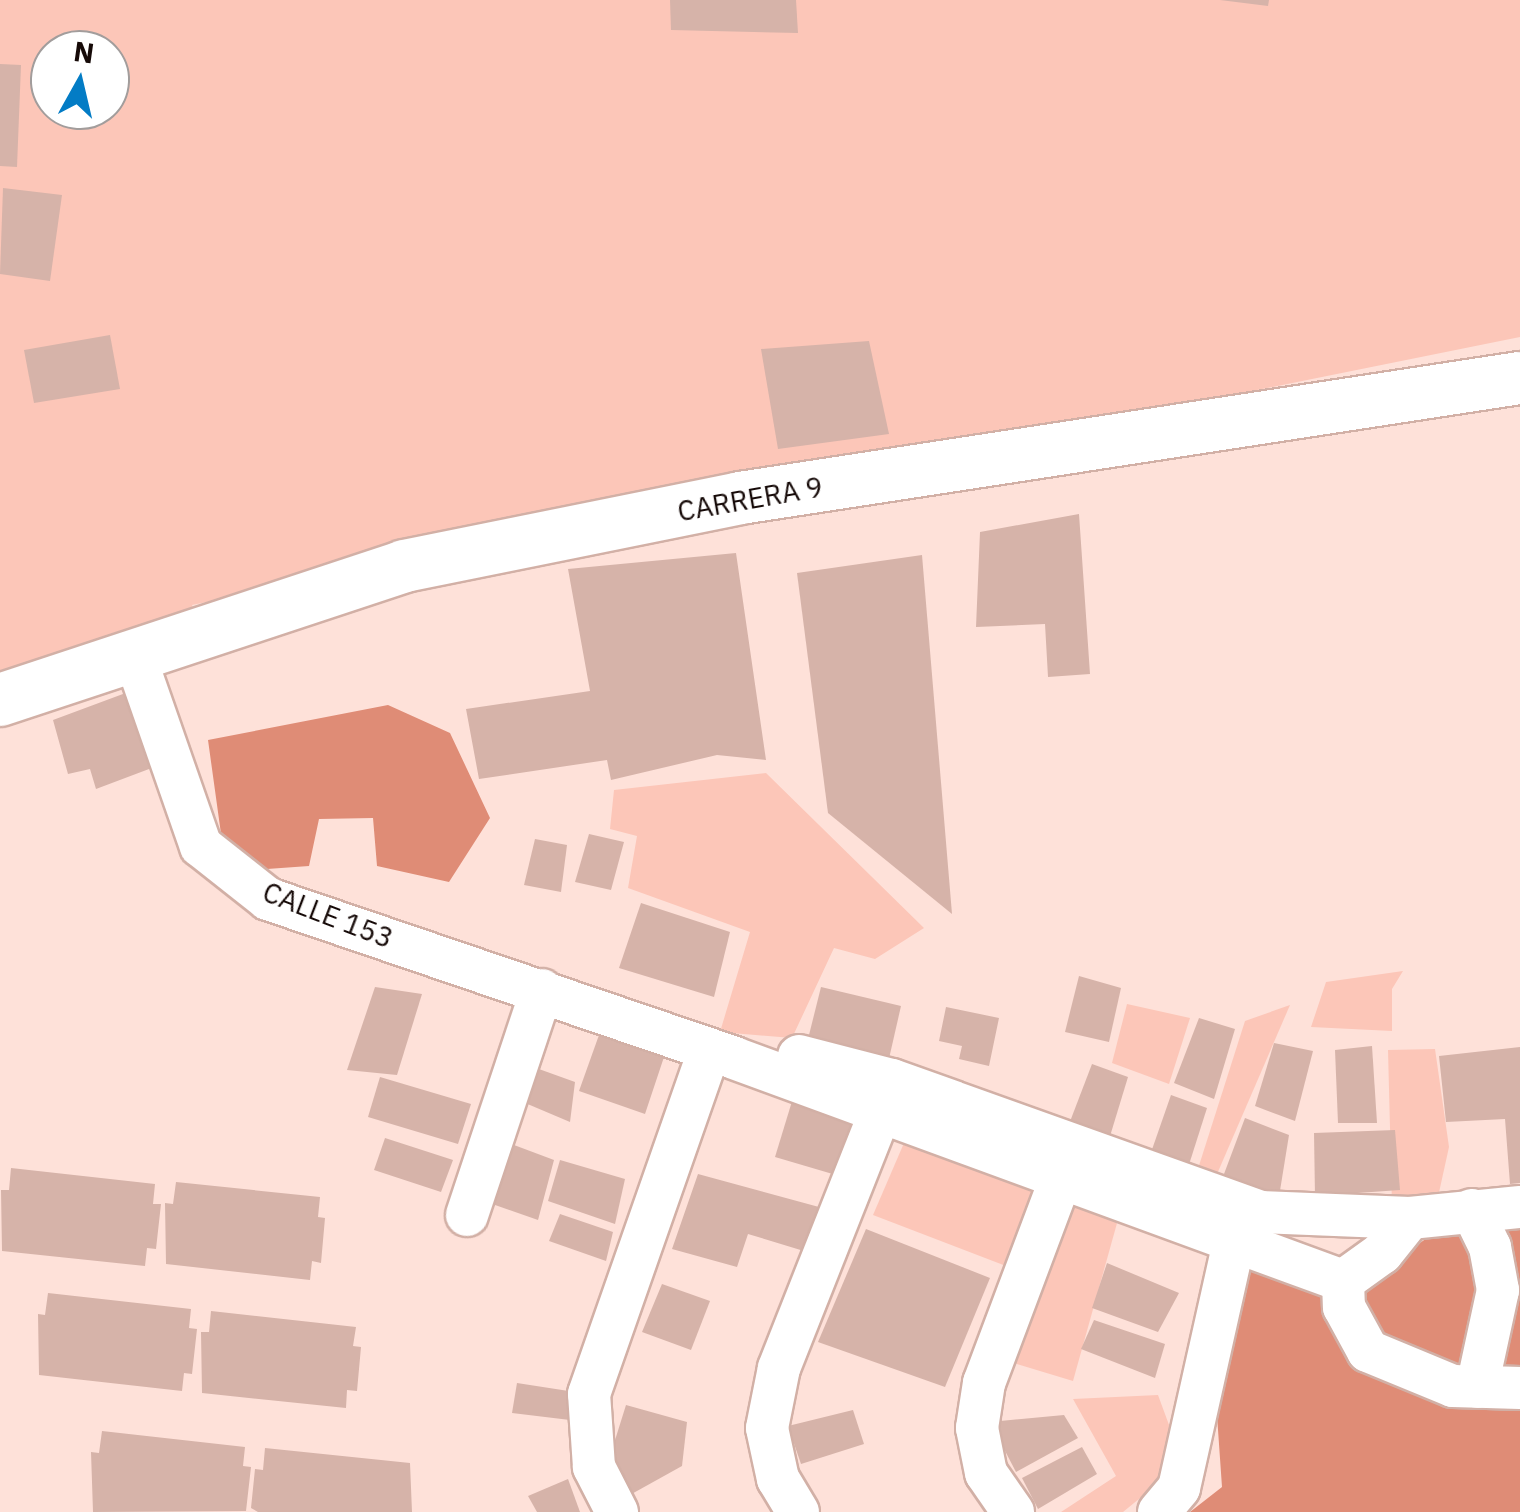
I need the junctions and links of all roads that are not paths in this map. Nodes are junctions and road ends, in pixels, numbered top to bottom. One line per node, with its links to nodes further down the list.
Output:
1 (1520, 378): 2 (street, CARRERA 9)
2 (135, 657): 3 (street, CARRERA 9); 4 (street, CALLE 153)
3 (0, 700)
4 (542, 990): 5 (street, CALLE 153); 10 (street)
5 (721, 1054): 6 (street, CALLE 153); 16 (street)
6 (888, 1096): 7 (street); 11 (street); 17 (street)
7 (1062, 1176): 12 (street); 18 (street)
8 (1520, 1206): 9 (street)
9 (1472, 1210): 11 (street); 14 (street)
10 (467, 1215)
11 (1410, 1218): 13 (street)
12 (1235, 1238): 13 (street); 19 (street)
13 (1344, 1281): 14 (street)
14 (1477, 1387): 15 (street)
15 (1520, 1388)
16 (618, 1512)
17 (798, 1512)
18 (1013, 1512)
19 (1159, 1512)

